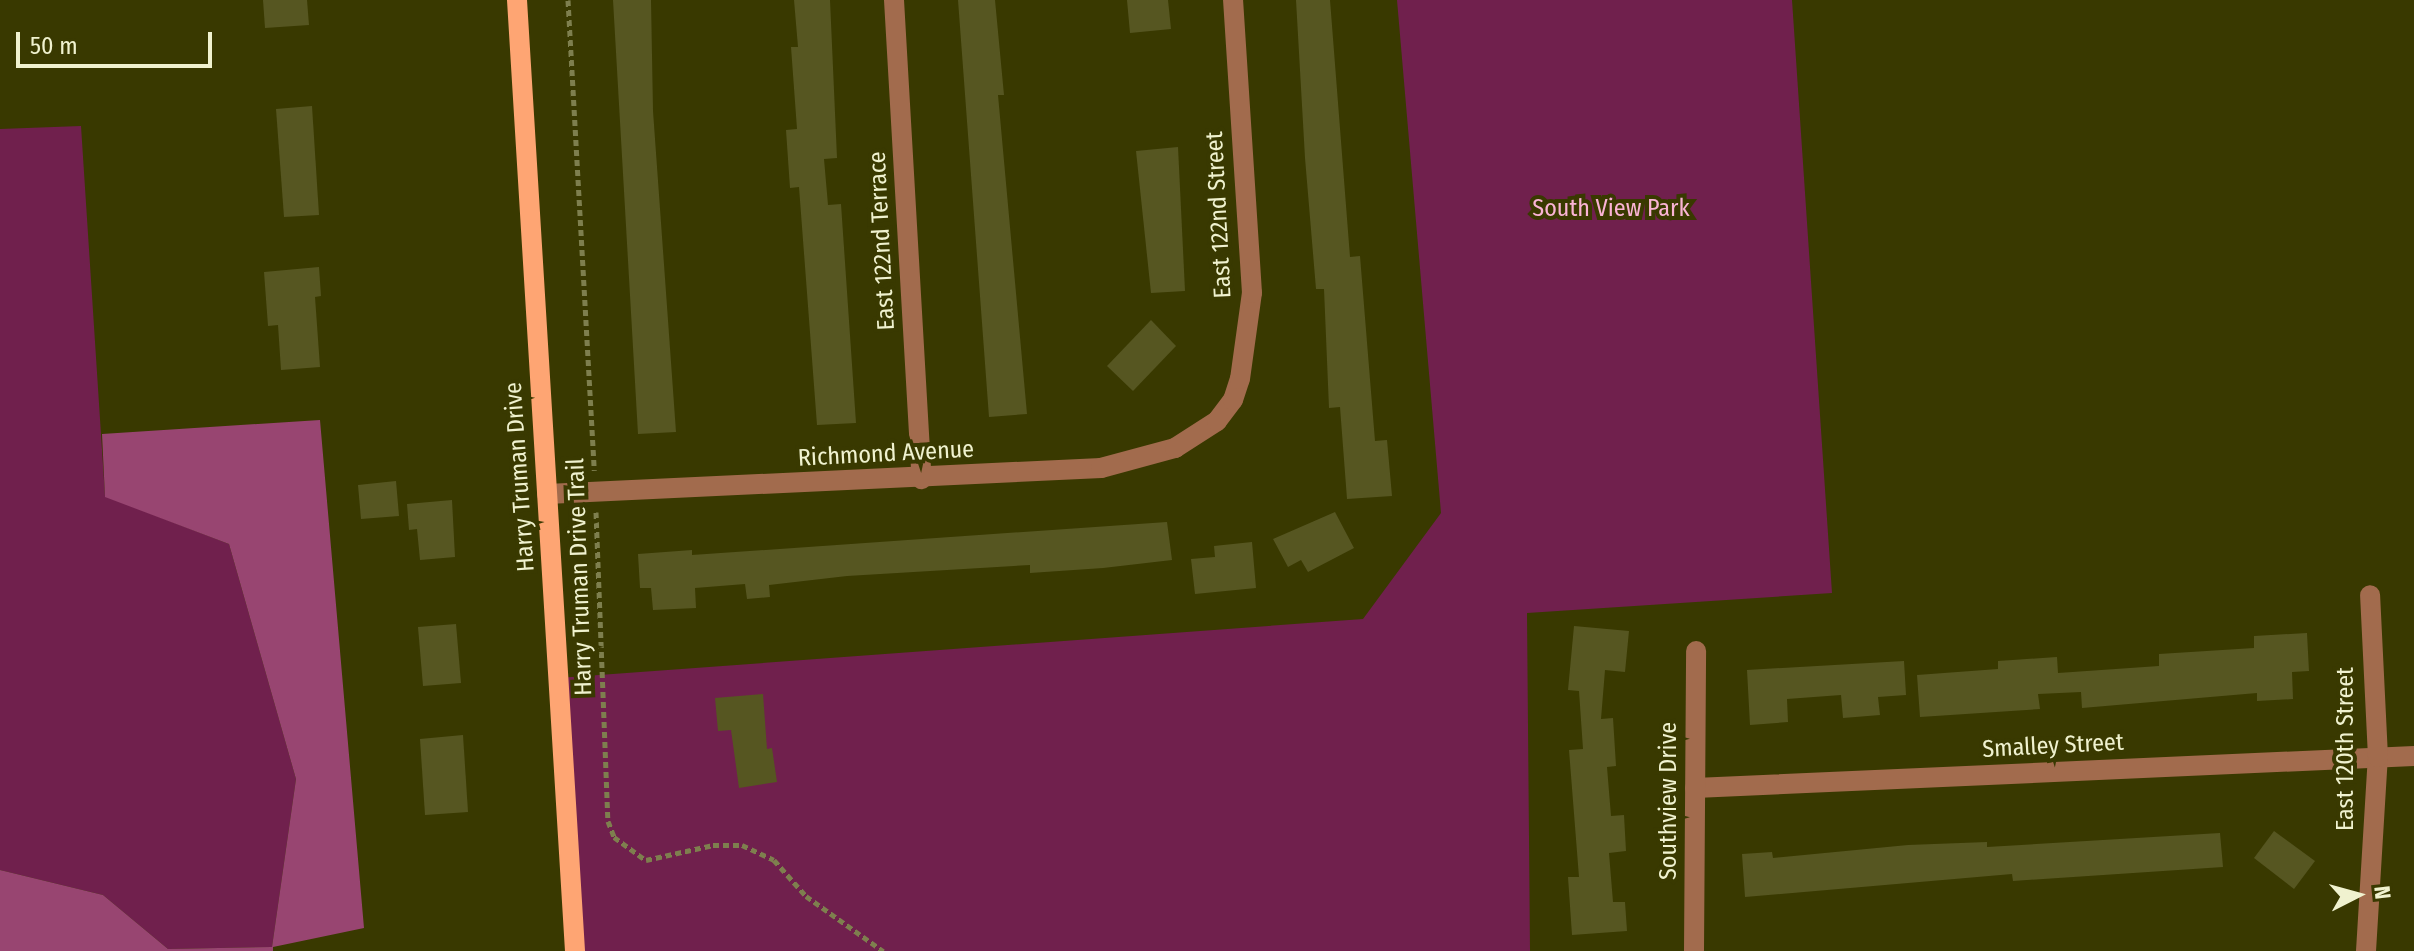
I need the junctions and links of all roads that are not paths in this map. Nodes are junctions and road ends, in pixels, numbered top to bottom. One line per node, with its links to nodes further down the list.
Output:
1 (517, 0): 6 (main road, Harry Truman Drive)
2 (894, 0): 5 (street, East 122nd Terrace)
3 (1233, 0): 4 (street, East 122nd Street)
4 (1217, 421): 5 (street, Richmond Avenue)
5 (922, 479): 6 (street, Richmond Avenue)
6 (547, 494): 12 (main road, Harry Truman Drive)
7 (2370, 595): 10 (street, East 120th Street)
8 (1696, 651): 11 (street, Southview Drive)
9 (2414, 756): 10 (street, Smalley Street)
10 (2378, 757): 11 (street, Smalley Street); 14 (street, East 120th Street)
11 (1695, 788): 13 (street, Southview Drive)
12 (575, 951)
13 (1694, 951)
14 (2366, 951)

